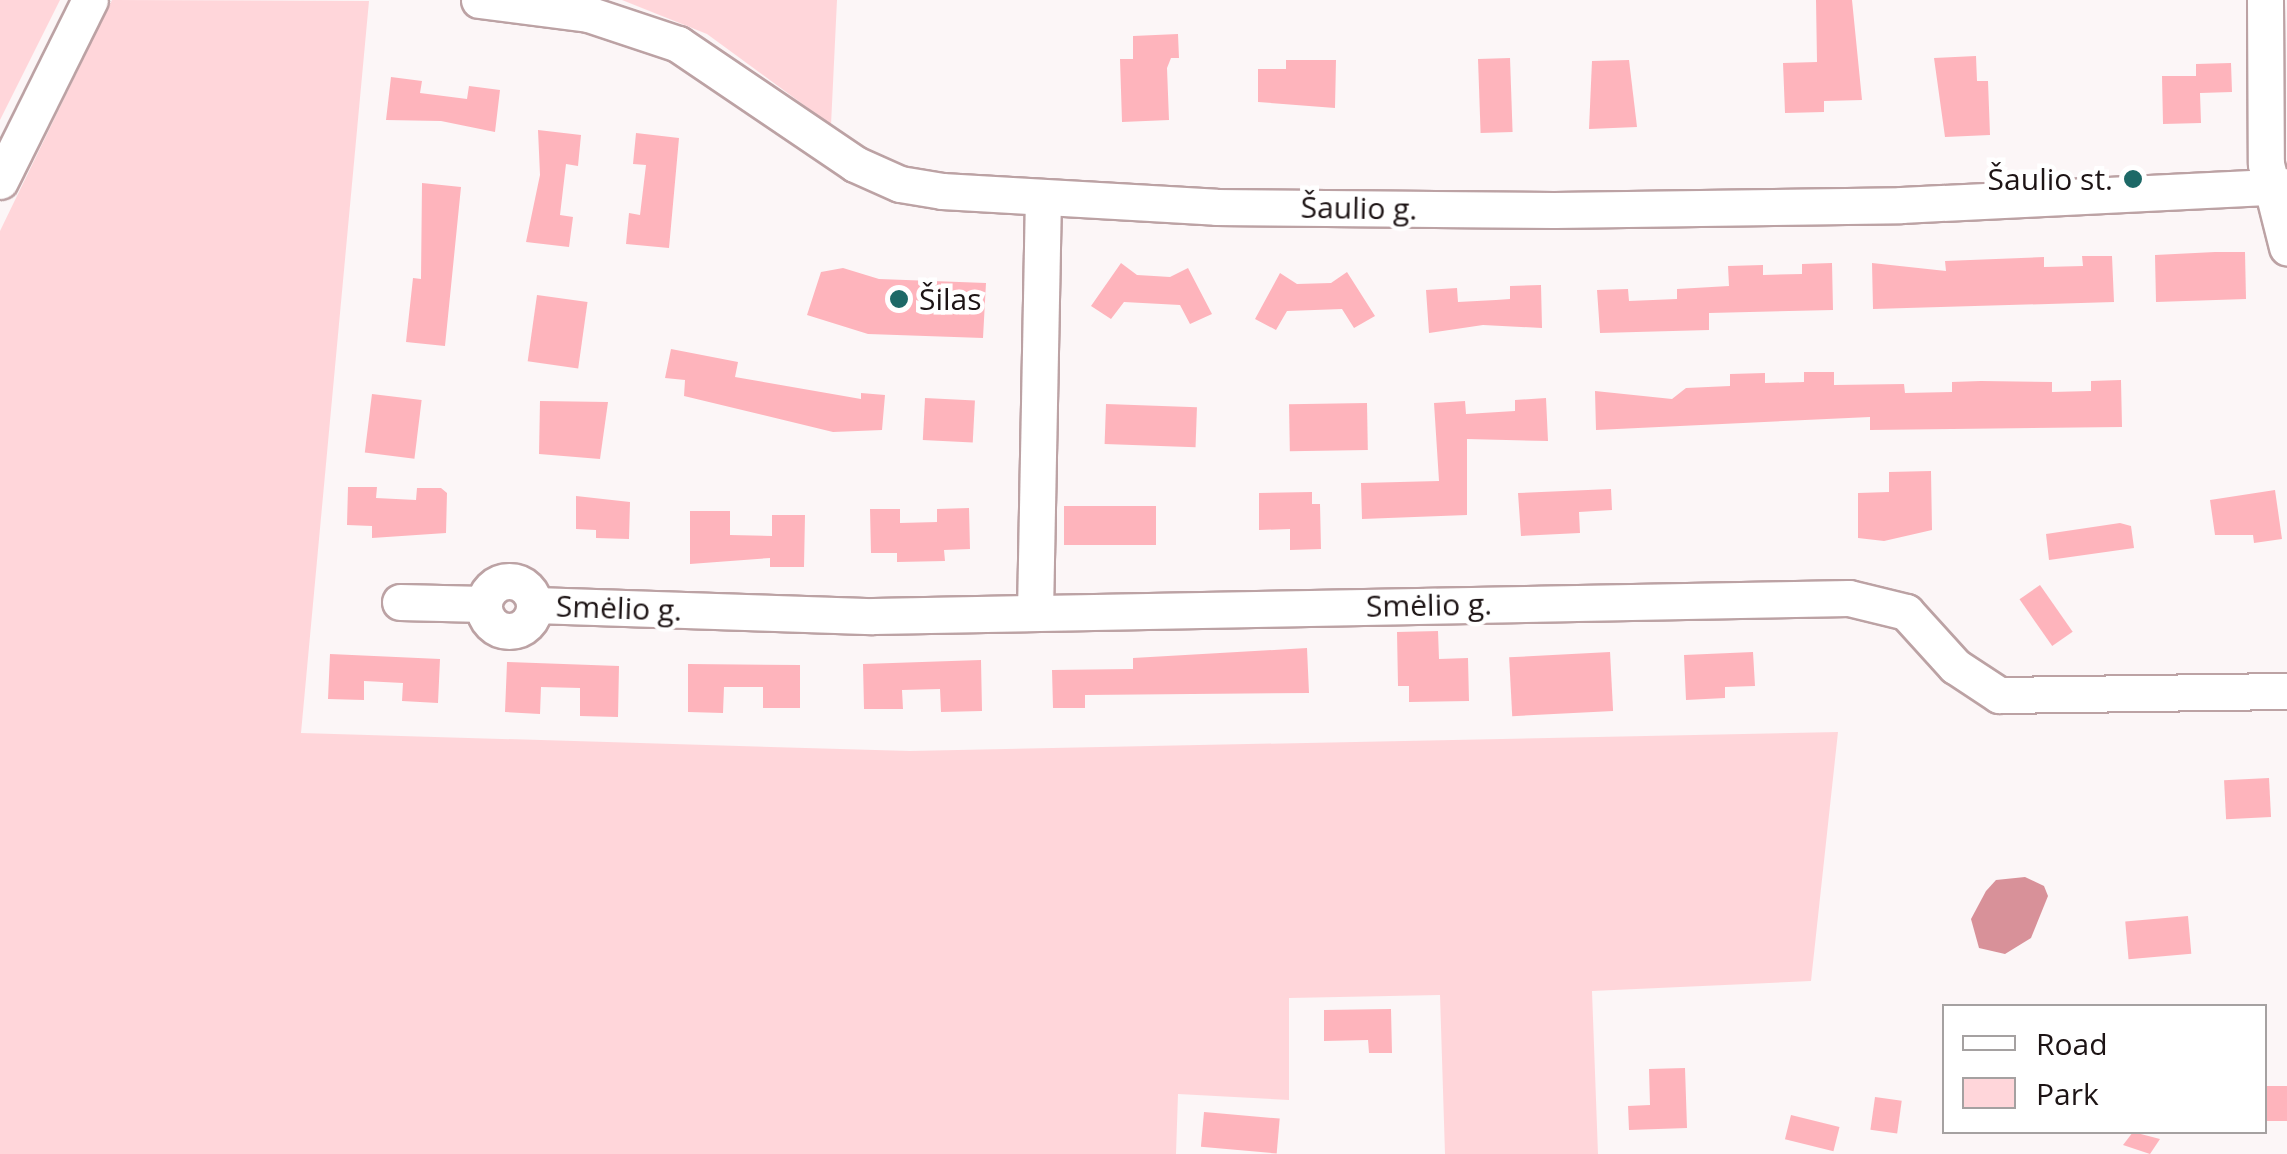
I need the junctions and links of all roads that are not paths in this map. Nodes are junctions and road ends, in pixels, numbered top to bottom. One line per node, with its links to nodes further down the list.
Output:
1 (90, 0): 4 (street)
2 (479, 0): 6 (street, Šaulio g.)
3 (2265, 0): 5 (street)
4 (0, 182)
5 (2278, 186): 6 (street, Šaulio g.); 7 (street)
6 (1043, 198): 9 (street)
7 (2287, 247)
8 (400, 602): 9 (street, Smėlio g.)
9 (1035, 612): 10 (street, Smėlio g.)
10 (2287, 691)

